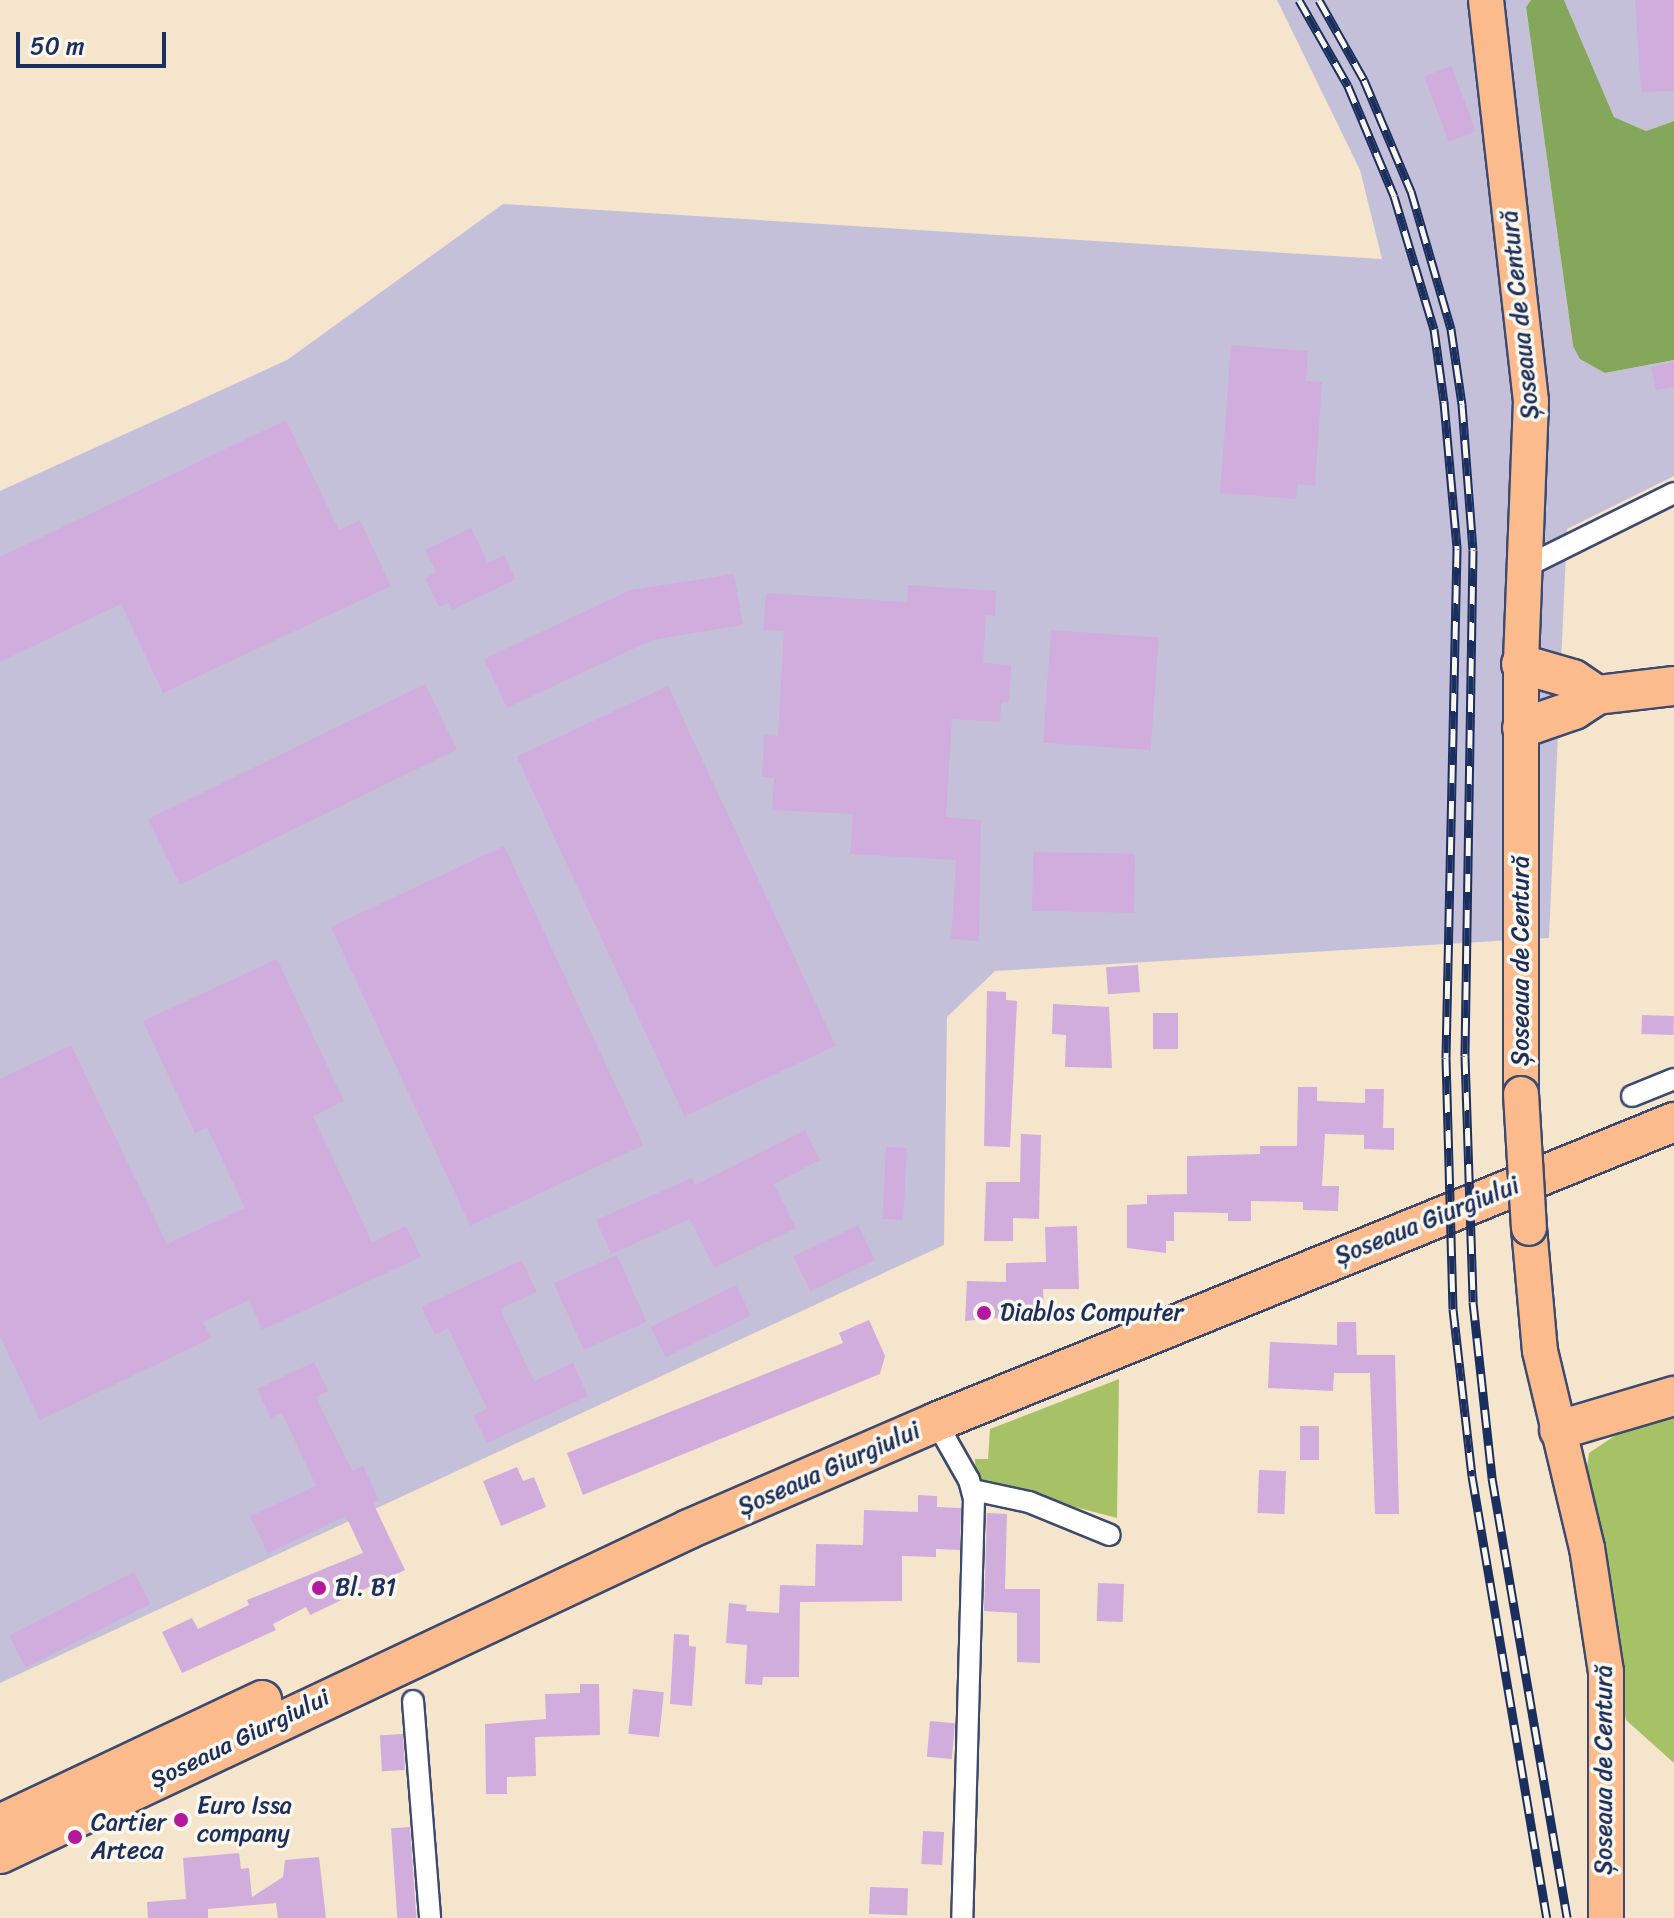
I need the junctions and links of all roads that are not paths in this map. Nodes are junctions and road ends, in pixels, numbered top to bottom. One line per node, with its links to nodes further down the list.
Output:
1 (1486, 0): 3 (main road, Șoseaua de Centură)
2 (1674, 493): 3 (street)
3 (1527, 566): 4 (main road, Șoseaua de Centură)
4 (1521, 664): 6 (highway); 7 (main road, Șoseaua de Centură)
5 (1674, 686): 6 (highway)
6 (1597, 695): 7 (highway)
7 (1522, 728): 14 (main road, Șoseaua de Centură, bridge)
8 (1674, 1079): 9 (street)
9 (1632, 1096)
10 (1674, 1098): 18 (highway, Șoseaua Giurgiului)
11 (1674, 1122): 13 (highway, Șoseaua Giurgiului)
12 (1674, 1396): 14 (highway)
13 (936, 1422): 15 (street); 19 (highway, Șoseaua Giurgiului)
14 (1559, 1430): 22 (main road, Șoseaua de Centură)
15 (973, 1490): 16 (street); 21 (street)
16 (1110, 1535)
17 (413, 1701): 20 (street)
18 (0, 1824)
19 (0, 1854)
20 (430, 1918)
21 (962, 1918)
22 (1606, 1918)

